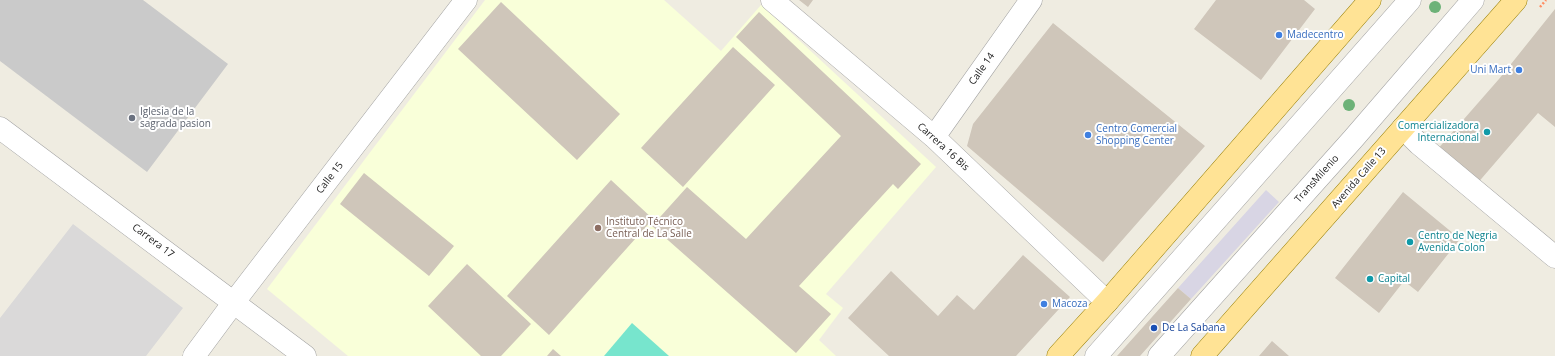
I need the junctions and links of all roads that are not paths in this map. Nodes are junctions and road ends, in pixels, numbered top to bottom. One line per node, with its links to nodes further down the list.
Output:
1 (466, 0): 12 (street, Calle 15)
2 (772, 0): 10 (street, Carrera 16 Bis)
3 (1030, 0): 10 (street, Calle 14)
4 (1370, 0): 13 (main road)
5 (1410, 0): 17 (street)
6 (1472, 0): 18 (street, TransMilenio)
7 (1516, 0): 9 (main road, Avenida Calle 13)
8 (0, 128): 12 (street, Carrera 17)
9 (1403, 128): 11 (street); 19 (main road, Avenida Calle 13)
10 (934, 137): 13 (street, Carrera 16 Bis)
11 (1555, 257)
12 (234, 302): 14 (street, Calle 15); 15 (street, Carrera 17)
13 (1107, 302): 16 (main road)
14 (194, 356)
15 (305, 356)
16 (1058, 356)
17 (1096, 356)
18 (1159, 356)
19 (1202, 356)

